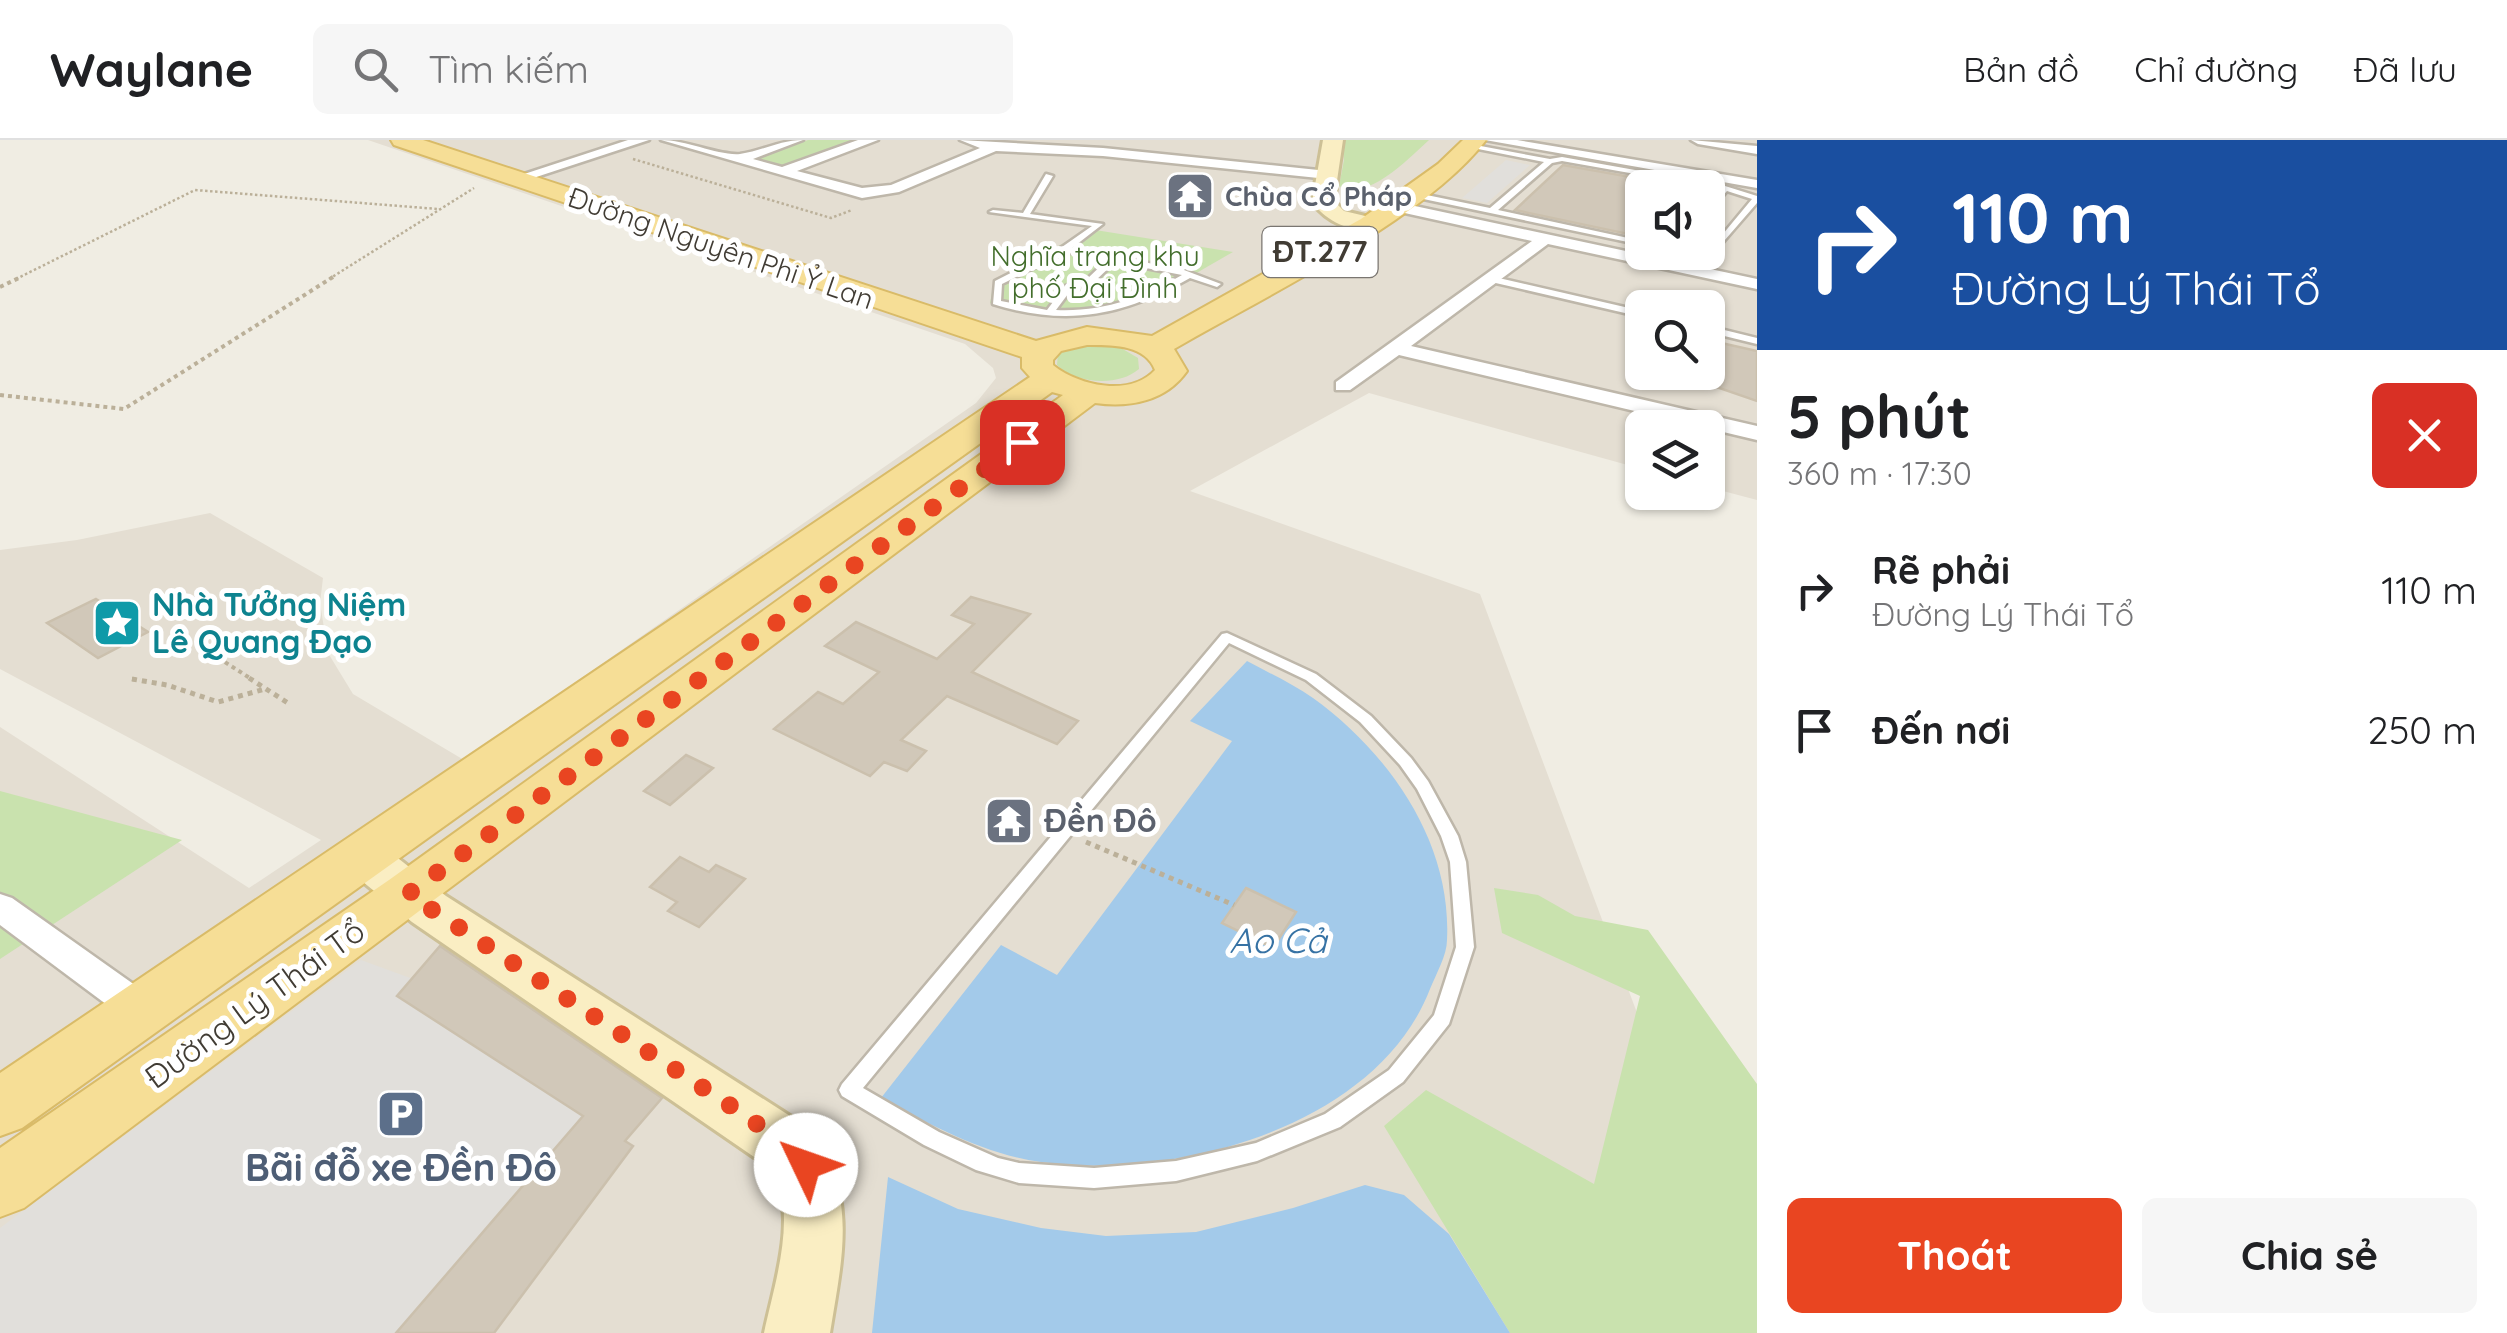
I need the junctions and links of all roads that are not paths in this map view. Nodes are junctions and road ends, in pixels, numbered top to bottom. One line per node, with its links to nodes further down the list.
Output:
1 (402, 140): 21 (main road, Đường Nguyên Phi Ỷ Lan)
2 (462, 140): 18 (main road, Đường Nguyên Phi Ỷ Lan)
3 (649, 140): 18 (street)
4 (668, 140): 15 (street)
5 (796, 140): 15 (street)
6 (871, 140): 20 (street)
7 (967, 140): 13 (street)
8 (1332, 140): 23 (main road)
9 (1443, 140): 30 (main road, ĐT.277)
10 (1619, 140): 17 (street)
11 (1703, 140): 14 (street)
12 (1479, 142): 16 (lane); 17 (street); 26 (main road, ĐT.277)
13 (994, 147): 20 (street); 23 (street)
14 (1757, 150)
15 (736, 160): 20 (street)
16 (1550, 161): 19 (lane); 27 (lane)
17 (1615, 161): 24 (street)
18 (548, 169): 21 (street); 48 (main road, Đường Nguyên Phi Ỷ Lan)
19 (1627, 170)
20 (780, 172)
21 (507, 176): 48 (main road, Đường Nguyên Phi Ỷ Lan)
22 (1049, 176): 29 (lane)
23 (1328, 176): 30 (main road)
24 (1757, 184)
25 (1725, 188): 32 (lane)
26 (1404, 200): 27 (lane); 31 (main road, ĐT.277); 33 (street)
27 (1492, 211): 34 (lane)
28 (994, 212): 29 (lane)
29 (1025, 216): 35 (lane)
30 (1336, 216): 31 (main road); 39 (main road, ĐT.277)
31 (1370, 224): 46 (main road, ĐT.277)
32 (1725, 238)
33 (1545, 239): 38 (street); 40 (street)
34 (1625, 239)
35 (1064, 250): 36 (lane); 42 (lane)
36 (1112, 259): 37 (lane); 42 (lane)
37 (1188, 275): 39 (lane); 42 (lane)
38 (1490, 279): 41 (lane); 47 (street)
39 (1216, 284): 44 (main road, ĐT.277)
40 (1757, 284)
41 (1625, 310)
42 (1050, 311)
43 (1725, 333): 45 (lane)
44 (1120, 338): 46 (main road); 48 (main road)
45 (1757, 340)
46 (1154, 348): 48 (main road)
47 (1395, 348): 49 (street); 50 (street)
48 (1061, 366): 51 (main road, Đường Lý Thái Tổ); 52 (main road, Đường Lý Thái Tổ)
49 (1343, 386)
50 (1757, 432)
51 (363, 856): 52 (main road); 54 (main road, Đường Lý Thái Tổ)
52 (408, 894): 57 (main road, Đường Lý Thái Tổ); 58 (main road)
53 (0, 907): 54 (street)
54 (142, 1012): 56 (main road, Đường Lý Thái Tổ)
55 (1436, 1030): 55 (lane)
56 (0, 1108)
57 (0, 1186)
58 (798, 1333)

